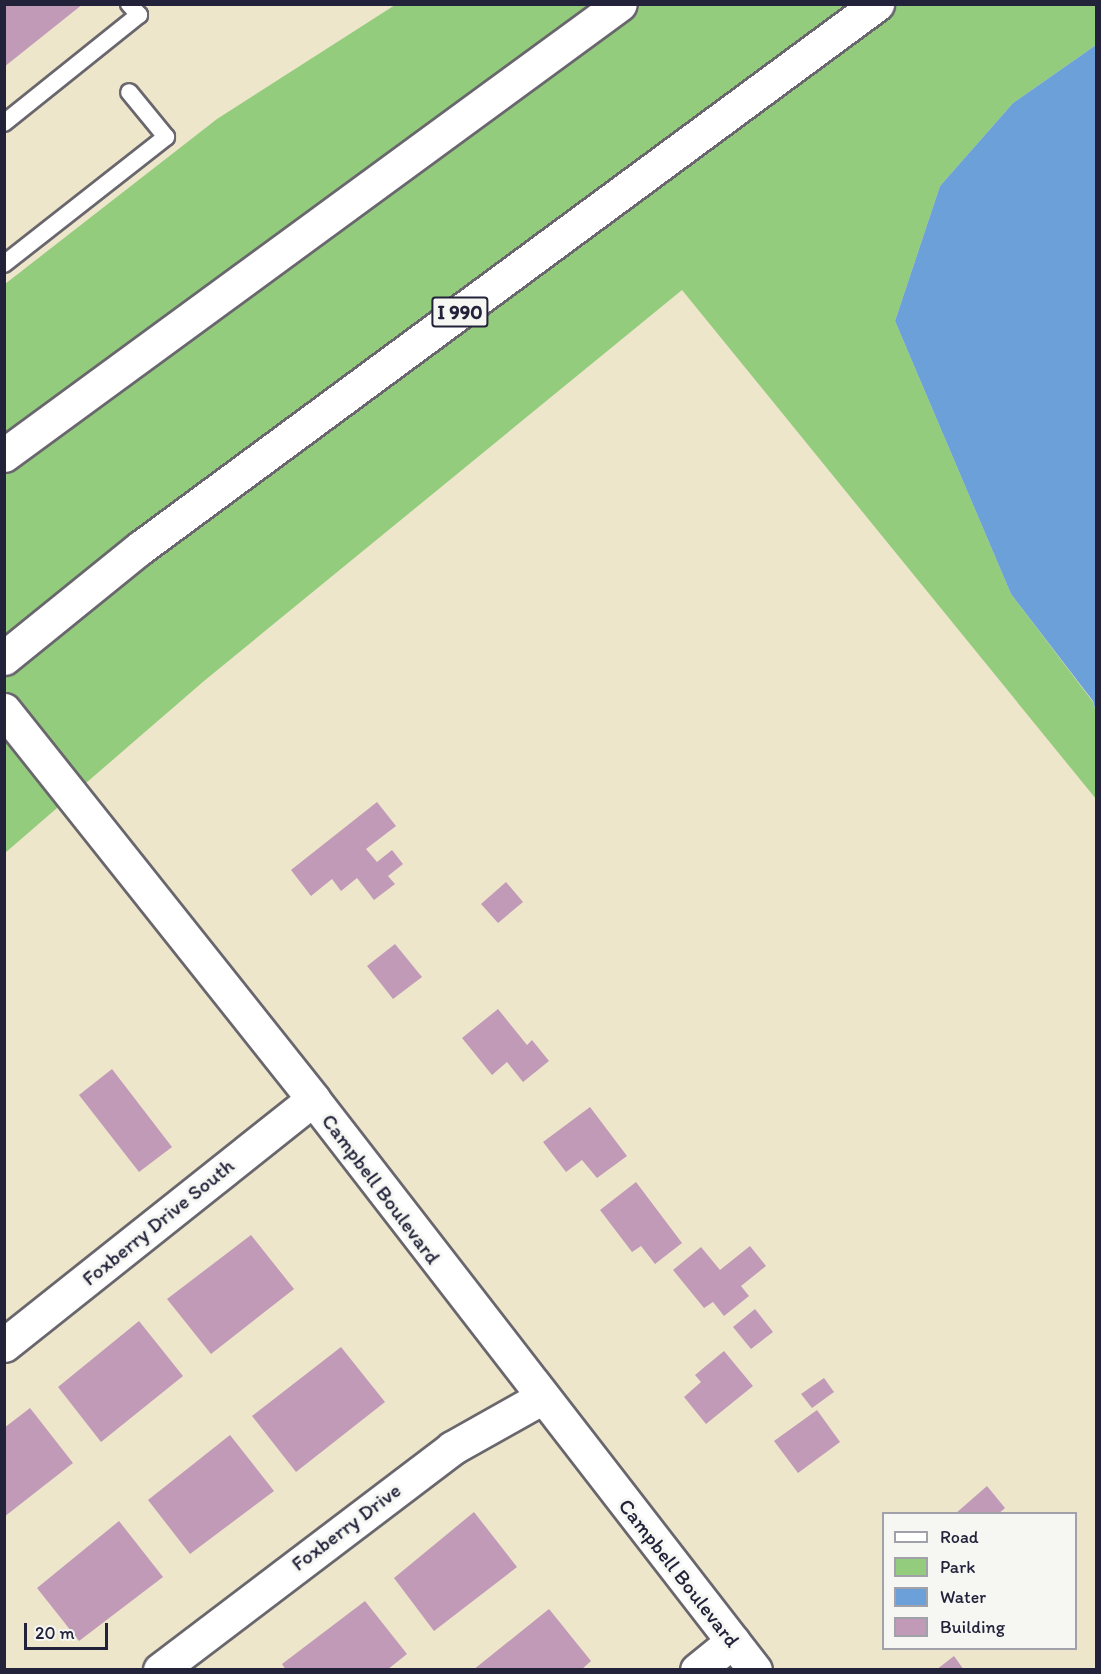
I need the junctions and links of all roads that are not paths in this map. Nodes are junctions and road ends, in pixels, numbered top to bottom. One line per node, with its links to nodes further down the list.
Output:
1 (129, 4): 5 (lane)
2 (620, 4): 7 (main road)
3 (877, 4): 8 (main road, I 990)
4 (129, 92): 6 (lane)
5 (4, 123)
6 (4, 264)
7 (4, 455)
8 (4, 658)
9 (4, 710): 10 (main road, Campbell Boulevard)
10 (313, 1099): 11 (main road, Foxberry Drive South); 12 (main road, Campbell Boulevard)
11 (4, 1345)
12 (541, 1398): 13 (main road, Campbell Boulevard); 14 (main road, Foxberry Drive)
13 (733, 1641): 15 (main road); 16 (main road, Campbell Boulevard)
14 (160, 1670)
15 (696, 1670)
16 (755, 1670)

